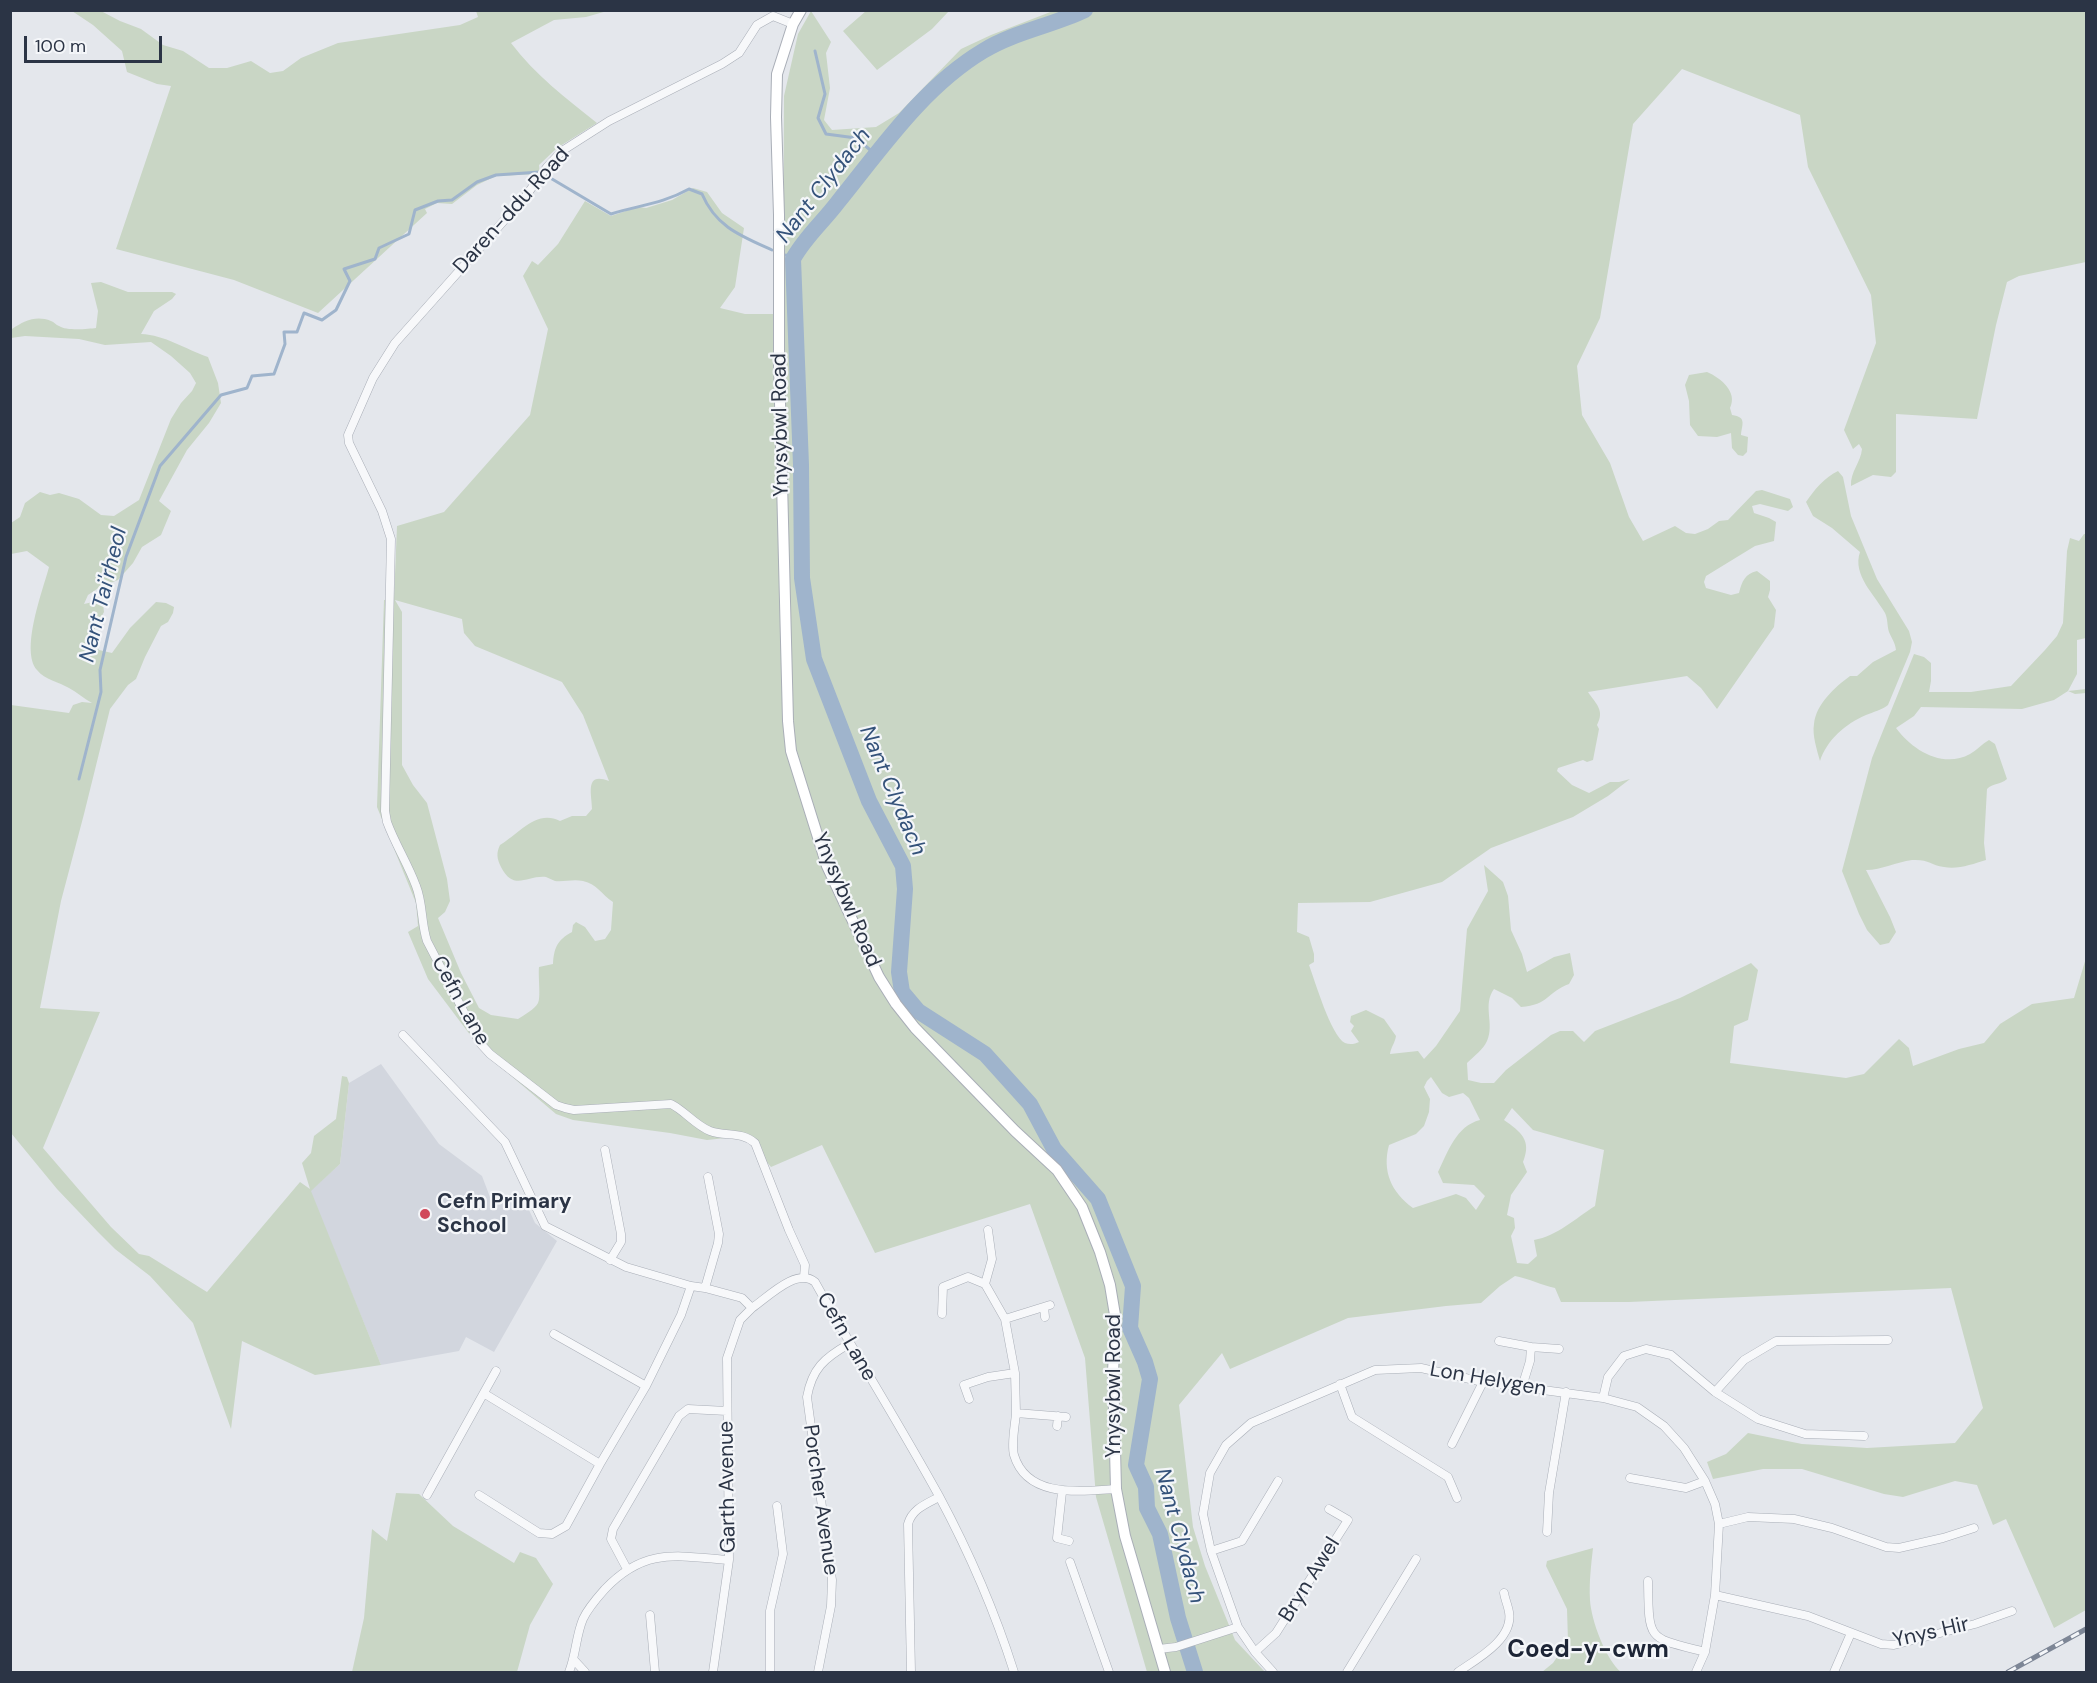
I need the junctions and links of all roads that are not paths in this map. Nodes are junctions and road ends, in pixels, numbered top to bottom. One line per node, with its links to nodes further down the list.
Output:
1 (801, 10): 2 (main road, Ynysybwl Road)
2 (793, 24): 3 (street, Daren-ddu Road); 43 (main road, Ynysybwl Road)
3 (348, 435): 9 (street, Cefn Lane)
4 (403, 1035): 8 (street)
5 (605, 1150): 8 (street)
6 (708, 1177): 12 (street)
7 (988, 1230): 10 (street)
8 (610, 1260): 11 (street)
9 (804, 1277): 13 (street); 20 (street, Cefn Lane)
10 (986, 1284): 14 (street); 16 (street)
11 (691, 1286): 12 (street); 27 (street)
12 (705, 1288): 13 (street)
13 (752, 1308): 34 (street, Garth Avenue)
14 (942, 1314)
15 (1045, 1317): 16 (street)
16 (1005, 1319): 24 (street)
17 (554, 1334): 27 (street)
18 (1888, 1340): 30 (street)
19 (1499, 1341): 21 (street)
20 (849, 1344): 47 (street, Cefn Lane); 76 (street, Porcher Avenue)
21 (1531, 1347): 22 (street); 28 (street)
22 (1559, 1349)
23 (496, 1371): 31 (street)
24 (1015, 1373): 33 (street); 35 (street)
25 (1483, 1382): 26 (street, Lon Helygen); 28 (street, Lon Helygen); 38 (street)
26 (1340, 1384): 48 (street); 55 (street, Lon Helygen)
27 (646, 1386): 39 (street)
28 (1522, 1387): 29 (street, Lon Helygen)
29 (1566, 1392): 32 (street, Lon Helygen); 53 (street)
30 (1715, 1392): 32 (street); 37 (street)
31 (485, 1394): 39 (street); 45 (street)
32 (1603, 1398): 42 (street, Lon Helygen)
33 (969, 1399)
34 (727, 1411): 57 (street, Garth Avenue); 59 (street)
35 (1016, 1413): 36 (street); 44 (street)
36 (1057, 1426)
37 (1864, 1436)
38 (1452, 1444)
39 (600, 1464): 46 (street)
40 (1630, 1478): 42 (street)
41 (1278, 1481): 55 (street)
42 (1705, 1481): 51 (street)
43 (1116, 1489): 44 (street); 67 (main road, Ynysybwl Road)
44 (1062, 1492): 54 (street)
45 (428, 1495)
46 (479, 1495)
47 (939, 1497): 77 (street); 78 (street, Cefn Lane)
48 (1457, 1498)
49 (777, 1506): 75 (street)
50 (1329, 1509): 68 (street, Bryn Awel)
51 (1719, 1524): 52 (street); 62 (street)
52 (1974, 1528)
53 (1547, 1532)
54 (1069, 1541)
55 (1211, 1551): 65 (street, Lon Helygen)
56 (1416, 1559): 82 (street)
57 (729, 1560): 59 (street); 74 (street, Garth Avenue)
58 (1070, 1562): 79 (street)
59 (627, 1569): 70 (street)
60 (1648, 1581): 69 (street)
61 (1504, 1593): 83 (street)
62 (1715, 1595): 66 (street, Ynys Hir); 69 (street)
63 (2012, 1611): 66 (street, Ynys Hir)
64 (650, 1615): 73 (street)
65 (1238, 1627): 67 (street); 68 (street, Lon Helygen)
66 (1851, 1633): 85 (street)
67 (1159, 1649): 80 (main road, Ynysybwl Road)
68 (1255, 1652): 81 (street, Lon Helygen)
69 (1705, 1652): 84 (street)
70 (574, 1660): 71 (street); 72 (street)
71 (569, 1672)
72 (585, 1672)
73 (655, 1672)
74 (713, 1672)
75 (770, 1672)
76 (818, 1672)
77 (911, 1672)
78 (1014, 1672)
79 (1109, 1672)
80 (1165, 1672)
81 (1273, 1672)
82 (1347, 1672)
83 (1458, 1672)
84 (1696, 1672)
85 (1834, 1672)

